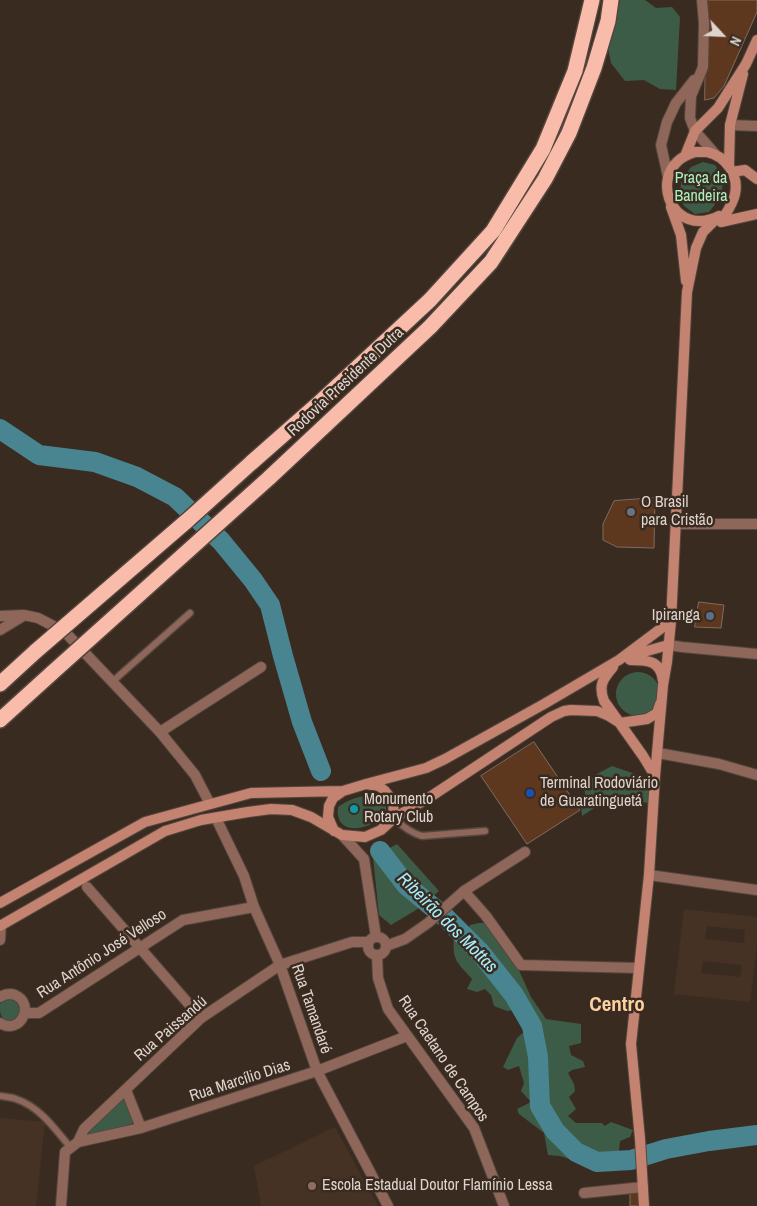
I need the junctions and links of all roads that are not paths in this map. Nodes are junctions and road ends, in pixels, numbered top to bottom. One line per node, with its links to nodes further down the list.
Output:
1 (592, 0): 27 (highway, Rodovia Presidente Dutra, bridge)
2 (611, 0): 31 (highway, Rodovia Presidente Dutra, bridge)
3 (702, 0): 6 (street)
4 (757, 40): 5 (main road)
5 (746, 64): 7 (main road); 9 (main road)
6 (703, 67): 9 (street); 13 (street)
7 (730, 125): 8 (street); 12 (main road)
8 (757, 126)
9 (695, 131): 10 (street); 11 (main road)
10 (716, 155): 11 (main road); 12 (main road)
11 (685, 156): 13 (main road)
12 (731, 169): 14 (main road); 17 (main road)
13 (668, 177): 15 (main road)
14 (757, 179)
15 (668, 197): 17 (main road); 18 (main road)
16 (757, 214): 17 (main road)
17 (720, 219): 18 (main road)
18 (687, 292): 19 (main road)
19 (675, 524): 20 (street); 24 (main road)
20 (757, 524)
21 (190, 613): 33 (lane)
22 (24, 615): 23 (street); 25 (street); 33 (street)
23 (0, 616)
24 (670, 620): 26 (main road); 29 (main road)
25 (0, 630)
26 (668, 645): 28 (street); 29 (main road); 35 (main road)
27 (36, 651): 32 (highway); 34 (highway, Rodovia Presidente Dutra)
28 (757, 654)
29 (619, 660): 35 (main road); 39 (main road); 44 (main road)
30 (261, 667): 40 (street)
31 (53, 672): 37 (highway, Rodovia Presidente Dutra); 38 (highway)
32 (0, 678)
33 (112, 682): 40 (street)
34 (0, 684)
35 (663, 686): 36 (main road)
36 (662, 700): 39 (main road); 41 (main road)
37 (0, 714)
38 (0, 720)
39 (620, 723): 43 (main road); 48 (main road)
40 (160, 732): 46 (street)
41 (658, 753): 42 (street); 43 (main road)
42 (757, 775)
43 (656, 776): 52 (main road)
44 (366, 784): 45 (main road); 48 (main road)
45 (343, 791): 46 (main road); 50 (main road)
46 (210, 804): 56 (main road)
47 (216, 818): 50 (main road); 57 (street, Rua Tamandaré); 58 (main road)
48 (394, 818): 49 (lane); 50 (main road)
49 (485, 830)
50 (338, 833): 59 (street)
51 (525, 852): 55 (street)
52 (649, 875): 54 (street); 65 (main road)
53 (87, 887): 62 (street)
54 (757, 890)
55 (464, 891): 61 (street); 65 (street)
56 (0, 903)
57 (254, 907): 62 (street, Rua Antônio José Velloso); 64 (street, Rua Tamandaré)
58 (1, 926): 60 (street)
59 (372, 939): 61 (street); 63 (street); 64 (street, Rua Paissandú)
60 (0, 940)
61 (386, 946): 63 (street)
62 (140, 948): 67 (street, Rua Antônio José Velloso); 68 (street)
63 (376, 956): 70 (street, Rua Caetano de Campos)
64 (280, 965): 68 (street, Rua Paissandú); 71 (street, Rua Tamandaré)
65 (638, 968): 76 (main road)
66 (0, 997): 67 (street)
67 (25, 1013): 69 (street, Rua Antônio José Velloso)
68 (201, 1018): 72 (street, Rua Paissandú)
69 (0, 1023)
70 (407, 1036): 71 (street, Rua Marcílio Dias); 80 (street, Rua Caetano de Campos)
71 (316, 1072): 74 (street, Rua Marcílio Dias); 79 (street, Rua Tamandaré)
72 (126, 1090): 74 (street); 75 (street, Rua Paissandú)
73 (0, 1096): 75 (lane)
74 (141, 1128): 75 (street, Rua Marcílio Dias)
75 (74, 1144): 78 (street, Rua Paissandú)
76 (642, 1182): 77 (street); 81 (main road)
77 (584, 1193)
78 (61, 1206)
79 (388, 1206)
80 (504, 1206)
81 (644, 1206)

